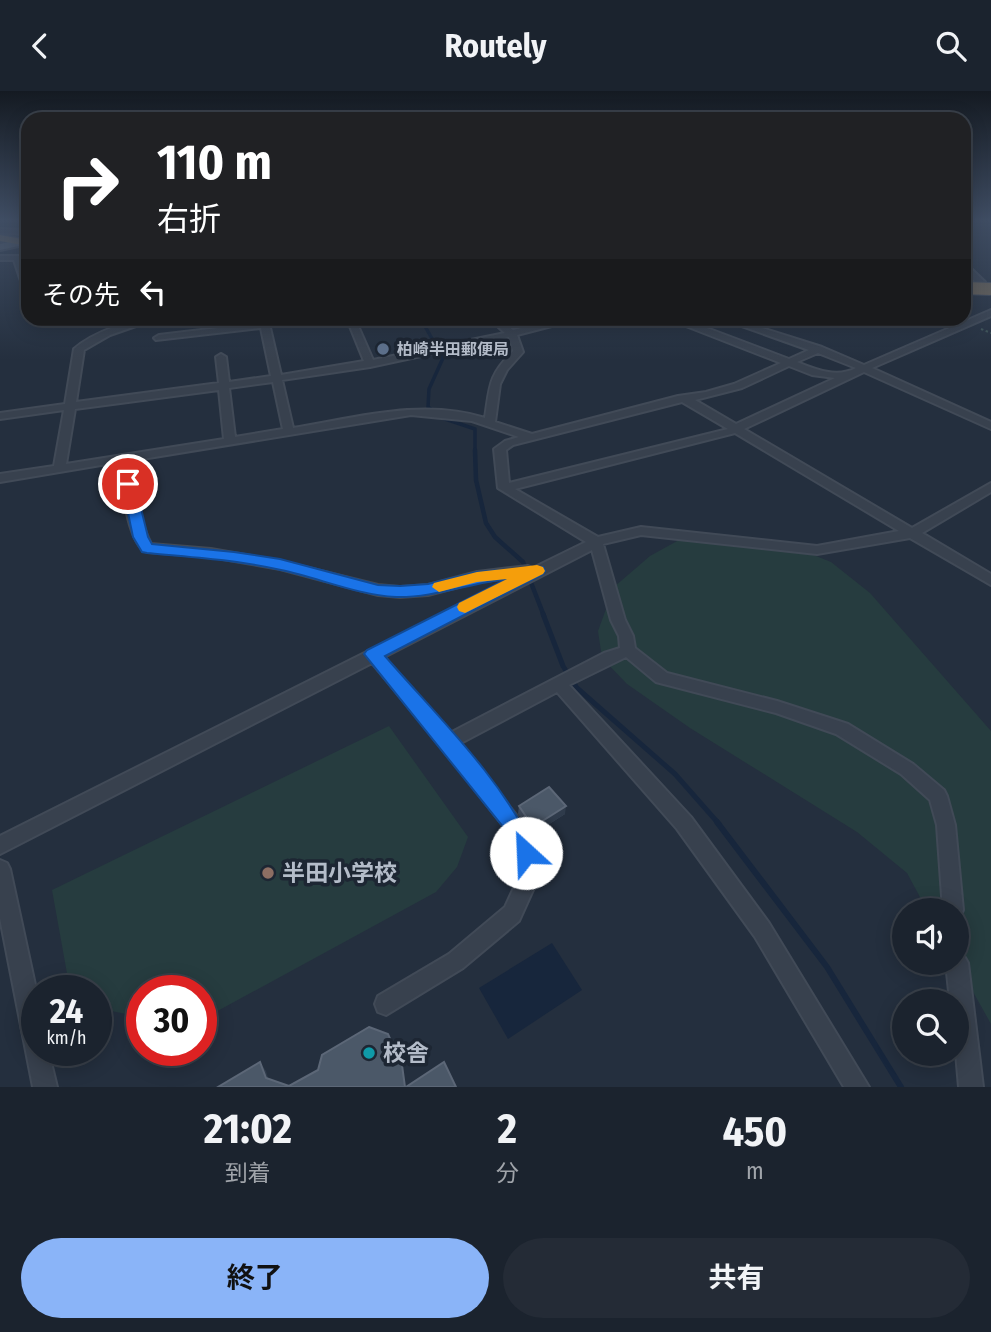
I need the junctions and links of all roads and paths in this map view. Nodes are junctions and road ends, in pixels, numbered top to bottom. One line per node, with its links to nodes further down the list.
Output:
1 (971, 270): 2 (street)
2 (987, 285)
3 (991, 313): 4 (street)
4 (971, 322)
5 (130, 326): 25 (street)
6 (238, 326): 15 (street)
7 (266, 326): 22 (street)
8 (354, 326): 19 (street)
9 (502, 326): 14 (street)
10 (541, 326): 14 (street)
11 (694, 326): 18 (street)
12 (747, 326): 16 (street)
13 (962, 326): 20 (street)
14 (513, 335): 19 (street); 27 (street)
15 (159, 338)
16 (818, 349): 18 (street); 20 (street)
17 (221, 357): 23 (street)
18 (787, 363): 21 (street); 24 (street)
19 (370, 364): 22 (street)
20 (864, 369): 21 (street); 28 (street)
21 (850, 375): 29 (street)
22 (277, 378): 23 (street); 30 (street)
23 (223, 385): 25 (street); 32 (street)
24 (684, 398): 29 (street); 31 (street)
25 (69, 407): 26 (street); 34 (street)
26 (0, 416)
27 (489, 423): 30 (street); 31 (street)
28 (991, 426)
29 (737, 430): 36 (street); 38 (street)
30 (289, 433): 32 (street)
31 (531, 437): 36 (street)
32 (230, 442): 33 (street)
33 (124, 458): 34 (street); 40 (street)
34 (60, 467): 35 (street)
35 (0, 478)
36 (504, 488): 39 (street)
37 (991, 488): 38 (street)
38 (913, 533): 39 (street); 41 (street)
39 (596, 542): 40 (street); 42 (street)
40 (537, 571): 43 (street)
41 (991, 580)
42 (628, 651): 44 (street); 48 (street)
43 (373, 654): 45 (street); 46 (street)
44 (559, 684): 45 (street); 54 (street)
45 (448, 742): 51 (street)
46 (0, 845)
47 (0, 869): 49 (street)
48 (952, 898)
49 (22, 975)
50 (958, 975): 55 (street)
51 (386, 1004)
52 (41, 1066): 53 (street)
53 (45, 1087)
54 (857, 1087)
55 (971, 1087)

